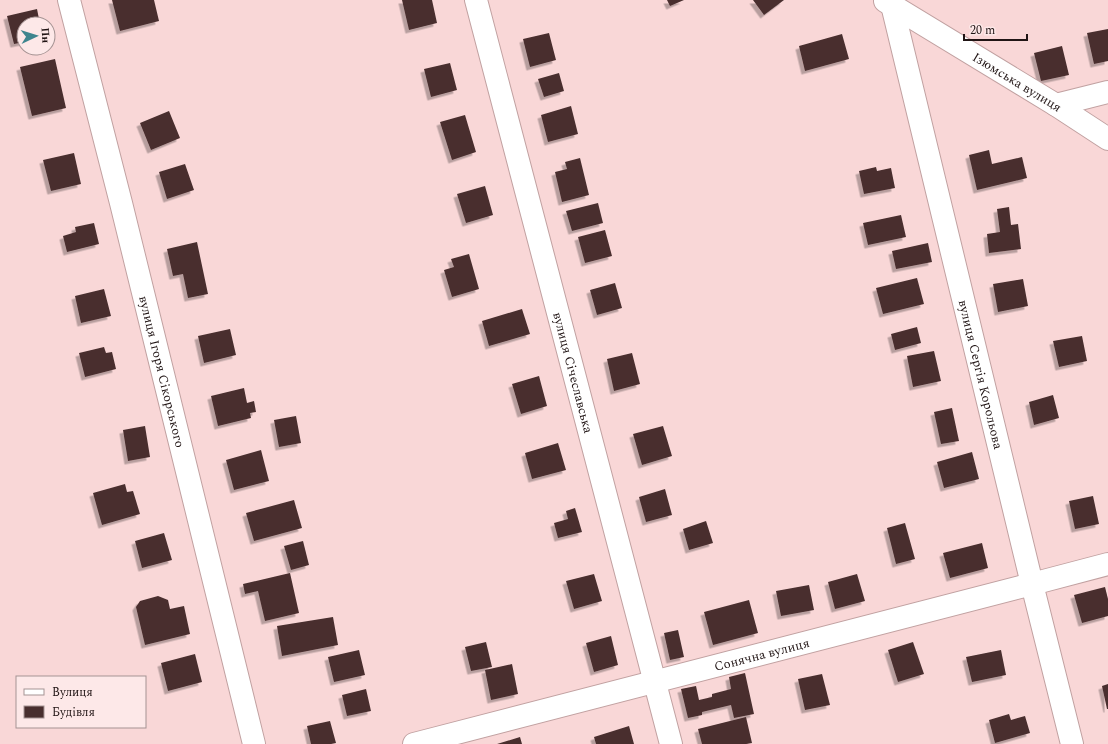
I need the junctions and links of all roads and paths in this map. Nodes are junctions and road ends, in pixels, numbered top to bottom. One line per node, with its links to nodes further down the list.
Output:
1 (69, 0): 10 (street, вулиця Ігоря Сікорського)
2 (476, 0): 9 (street, вулиця Січеславська)
3 (888, 2): 5 (street, Ізюмська вулиця); 8 (street, вулиця Сергія Корольова)
4 (1108, 92): 5 (street)
5 (1056, 105): 6 (street, Ізюмська вулиця)
6 (1108, 139)
7 (1108, 564): 8 (street, Сонячна вулиця)
8 (1032, 584): 9 (street, Сонячна вулиця); 13 (street, вулиця Сергія Корольова)
9 (655, 681): 11 (street, Сонячна вулиця); 12 (street, вулиця Січеславська)
10 (254, 744)
11 (414, 744)
12 (671, 744)
13 (1072, 744)

